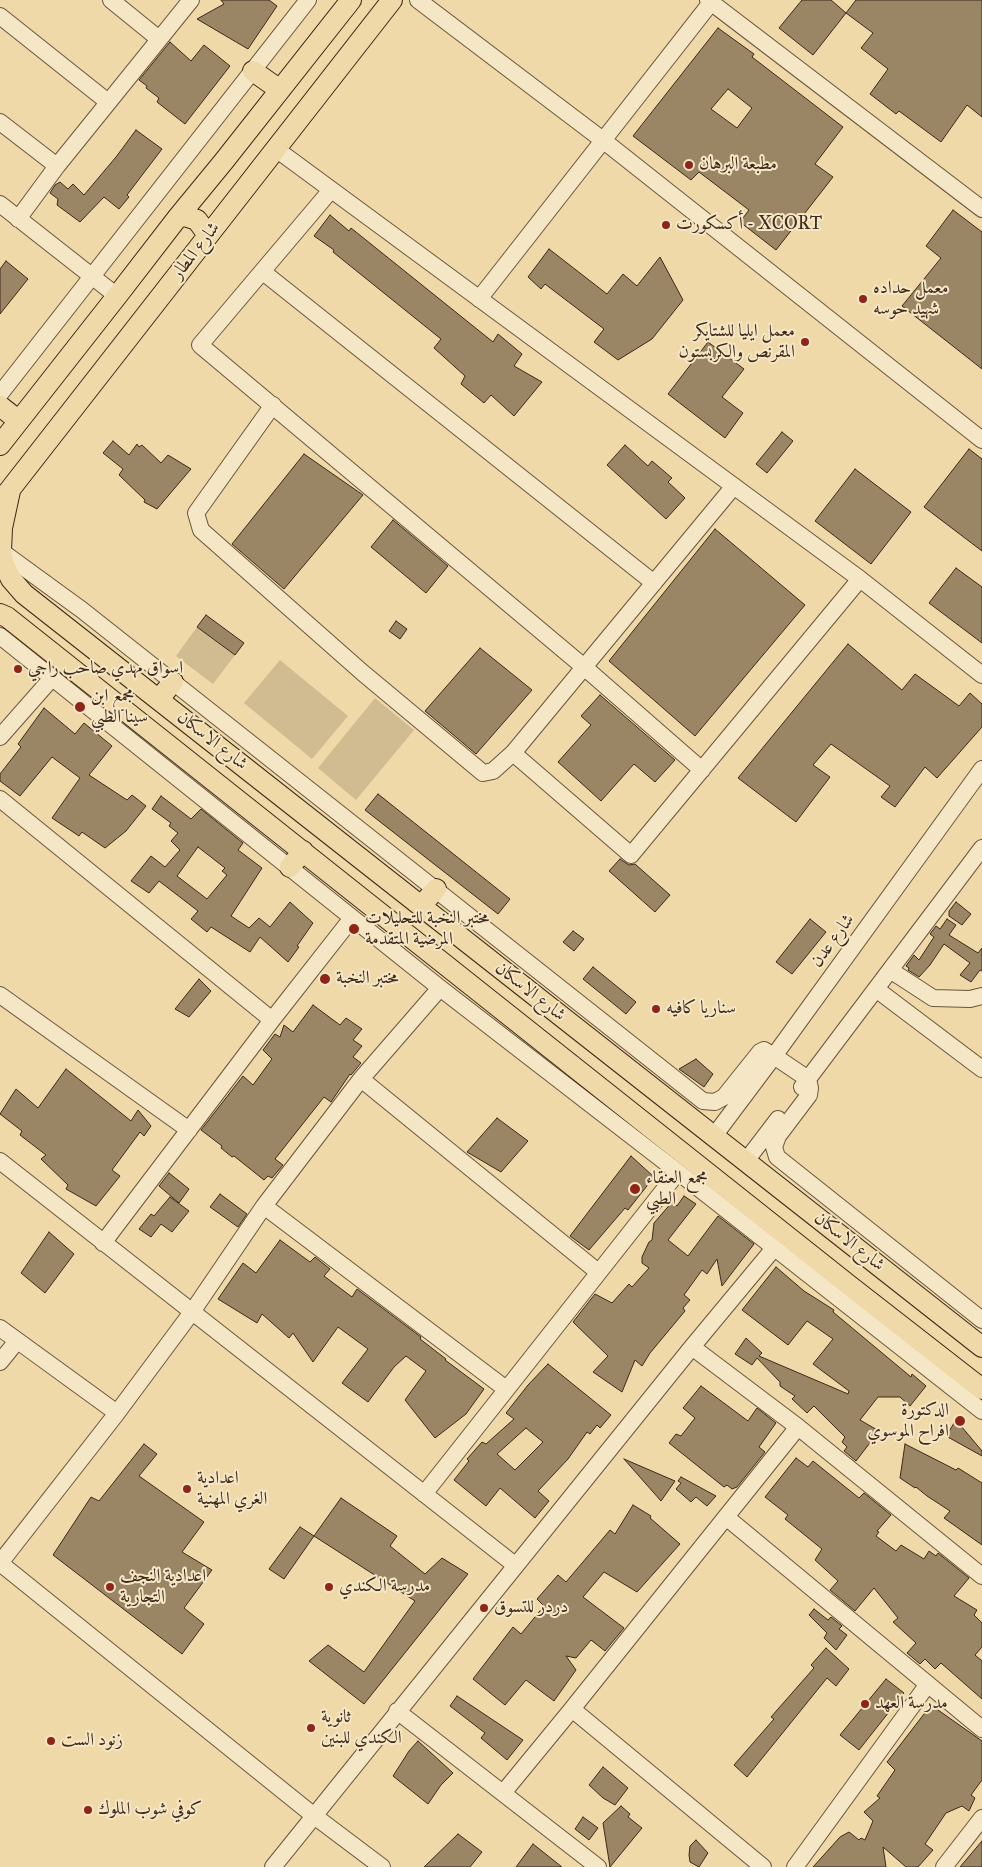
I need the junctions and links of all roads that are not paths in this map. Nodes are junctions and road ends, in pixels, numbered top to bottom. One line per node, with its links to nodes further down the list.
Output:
1 (111, 0): 9 (street)
2 (191, 0): 9 (street)
3 (351, 0): 11 (main road, شارع المطار)
4 (392, 0): 15 (main road, شارع المطار)
5 (418, 0): 14 (street)
6 (305, 1): 10 (street)
7 (711, 1): 14 (street); 21 (street)
8 (0, 16): 12 (street)
9 (160, 39): 12 (street)
10 (253, 71): 11 (main road); 26 (street)
11 (280, 90): 16 (main road, شارع المطار)
12 (108, 102): 17 (street)
13 (0, 122): 17 (street)
14 (604, 141): 28 (street); 33 (street)
15 (276, 149): 18 (main road, شارع المطار); 19 (street)
16 (224, 161): 18 (main road); 22 (main road, شارع المطار)
17 (57, 166): 23 (street)
18 (252, 181): 24 (main road, شارع المطار)
19 (331, 190): 25 (street); 28 (street)
20 (0, 204): 23 (street)
21 (982, 209)
22 (178, 217): 24 (main road); 27 (main road, شارع المطار)
23 (18, 219): 26 (street)
24 (206, 237): 36 (main road, شارع المطار)
25 (263, 272): 30 (street); 39 (street)
26 (92, 277): 27 (street); 29 (street)
27 (117, 296): 32 (main road, شارع المطار)
28 (479, 299): 35 (street)
29 (0, 394)
30 (273, 405): 43 (street); 52 (street)
31 (0, 406): 32 (main road)
32 (19, 420): 34 (main road, شارع المطار)
33 (982, 440)
34 (0, 445)
35 (734, 486): 38 (street); 39 (street)
36 (5, 497): 37 (main road, شارع الاسكان)
37 (1, 551): 42 (main road, شارع الاسكان); 48 (street)
38 (860, 579): 46 (street); 54 (street)
39 (654, 583): 43 (street)
40 (0, 614): 44 (main road, شارع الاسكان)
41 (0, 636): 47 (street)
42 (89, 645): 44 (main road); 45 (main road, شارع الاسكان)
43 (584, 667): 52 (street); 54 (street)
44 (72, 669): 49 (main road, شارع الاسكان)
45 (120, 669): 49 (main road); 50 (main road, شارع الاسكان)
46 (982, 675)
47 (52, 678): 51 (street); 58 (street)
48 (173, 682): 50 (main road); 59 (street)
49 (104, 695): 57 (main road, شارع الاسكان)
50 (159, 699): 60 (main road, شارع الاسكان)
51 (0, 737)
52 (513, 753): 54 (street)
53 (982, 769): 68 (street, شارع عدن)
54 (702, 770)
55 (0, 800): 67 (street)
56 (982, 848): 62 (street)
57 (302, 851): 58 (main road); 76 (main road, شارع الاسكان)
58 (290, 867): 61 (street)
59 (436, 889): 60 (main road); 68 (street)
60 (422, 906): 73 (main road, شارع الاسكان)
61 (352, 918): 63 (street); 67 (street)
62 (890, 970): 64 (street); 66 (street)
63 (440, 988): 70 (street); 76 (street)
64 (876, 990): 69 (street); 71 (street)
65 (0, 995): 72 (street)
66 (982, 996)
67 (272, 1020): 72 (street)
68 (774, 1056): 71 (street); 73 (street, شارع عدن)
69 (982, 1069)
70 (361, 1079): 77 (street); 80 (street)
71 (808, 1080): 75 (street); 83 (street)
72 (189, 1130): 78 (street)
73 (714, 1136): 75 (main road, شارع الاسكان)
74 (0, 1161): 78 (street)
75 (746, 1161): 86 (main road, شارع الاسكان)
76 (690, 1174): 79 (street); 80 (street); 81 (main road, شارع الاسكان)
77 (264, 1206): 82 (street); 89 (street)
78 (103, 1243): 82 (street)
79 (775, 1248): 81 (street); 87 (street)
80 (598, 1272): 89 (street)
81 (845, 1292): 90 (main road, شارع الاسكان); 91 (street)
82 (192, 1312): 92 (street); 94 (street)
83 (982, 1320)
84 (0, 1328): 85 (street)
85 (17, 1340): 88 (street); 92 (street)
86 (980, 1341)
87 (692, 1347): 93 (street); 97 (street)
88 (0, 1362)
89 (506, 1389): 94 (street)
90 (982, 1389)
91 (982, 1411)
92 (117, 1413): 96 (street)
93 (798, 1427): 95 (street); 98 (street)
94 (424, 1494): 97 (street)
95 (726, 1517): 99 (street); 100 (street)
96 (0, 1563): 104 (street)
97 (515, 1565): 101 (street)
98 (982, 1576)
99 (928, 1684): 102 (street); 110 (street)
100 (572, 1709): 103 (street); 109 (street)
101 (398, 1711): 103 (street); 104 (street)
102 (982, 1729)
103 (503, 1793): 108 (street)
104 (314, 1815): 106 (street); 107 (street)
105 (982, 1818): 111 (street)
106 (273, 1867)
107 (382, 1867)
108 (598, 1867)
109 (763, 1867)
110 (795, 1867)
111 (944, 1867)

